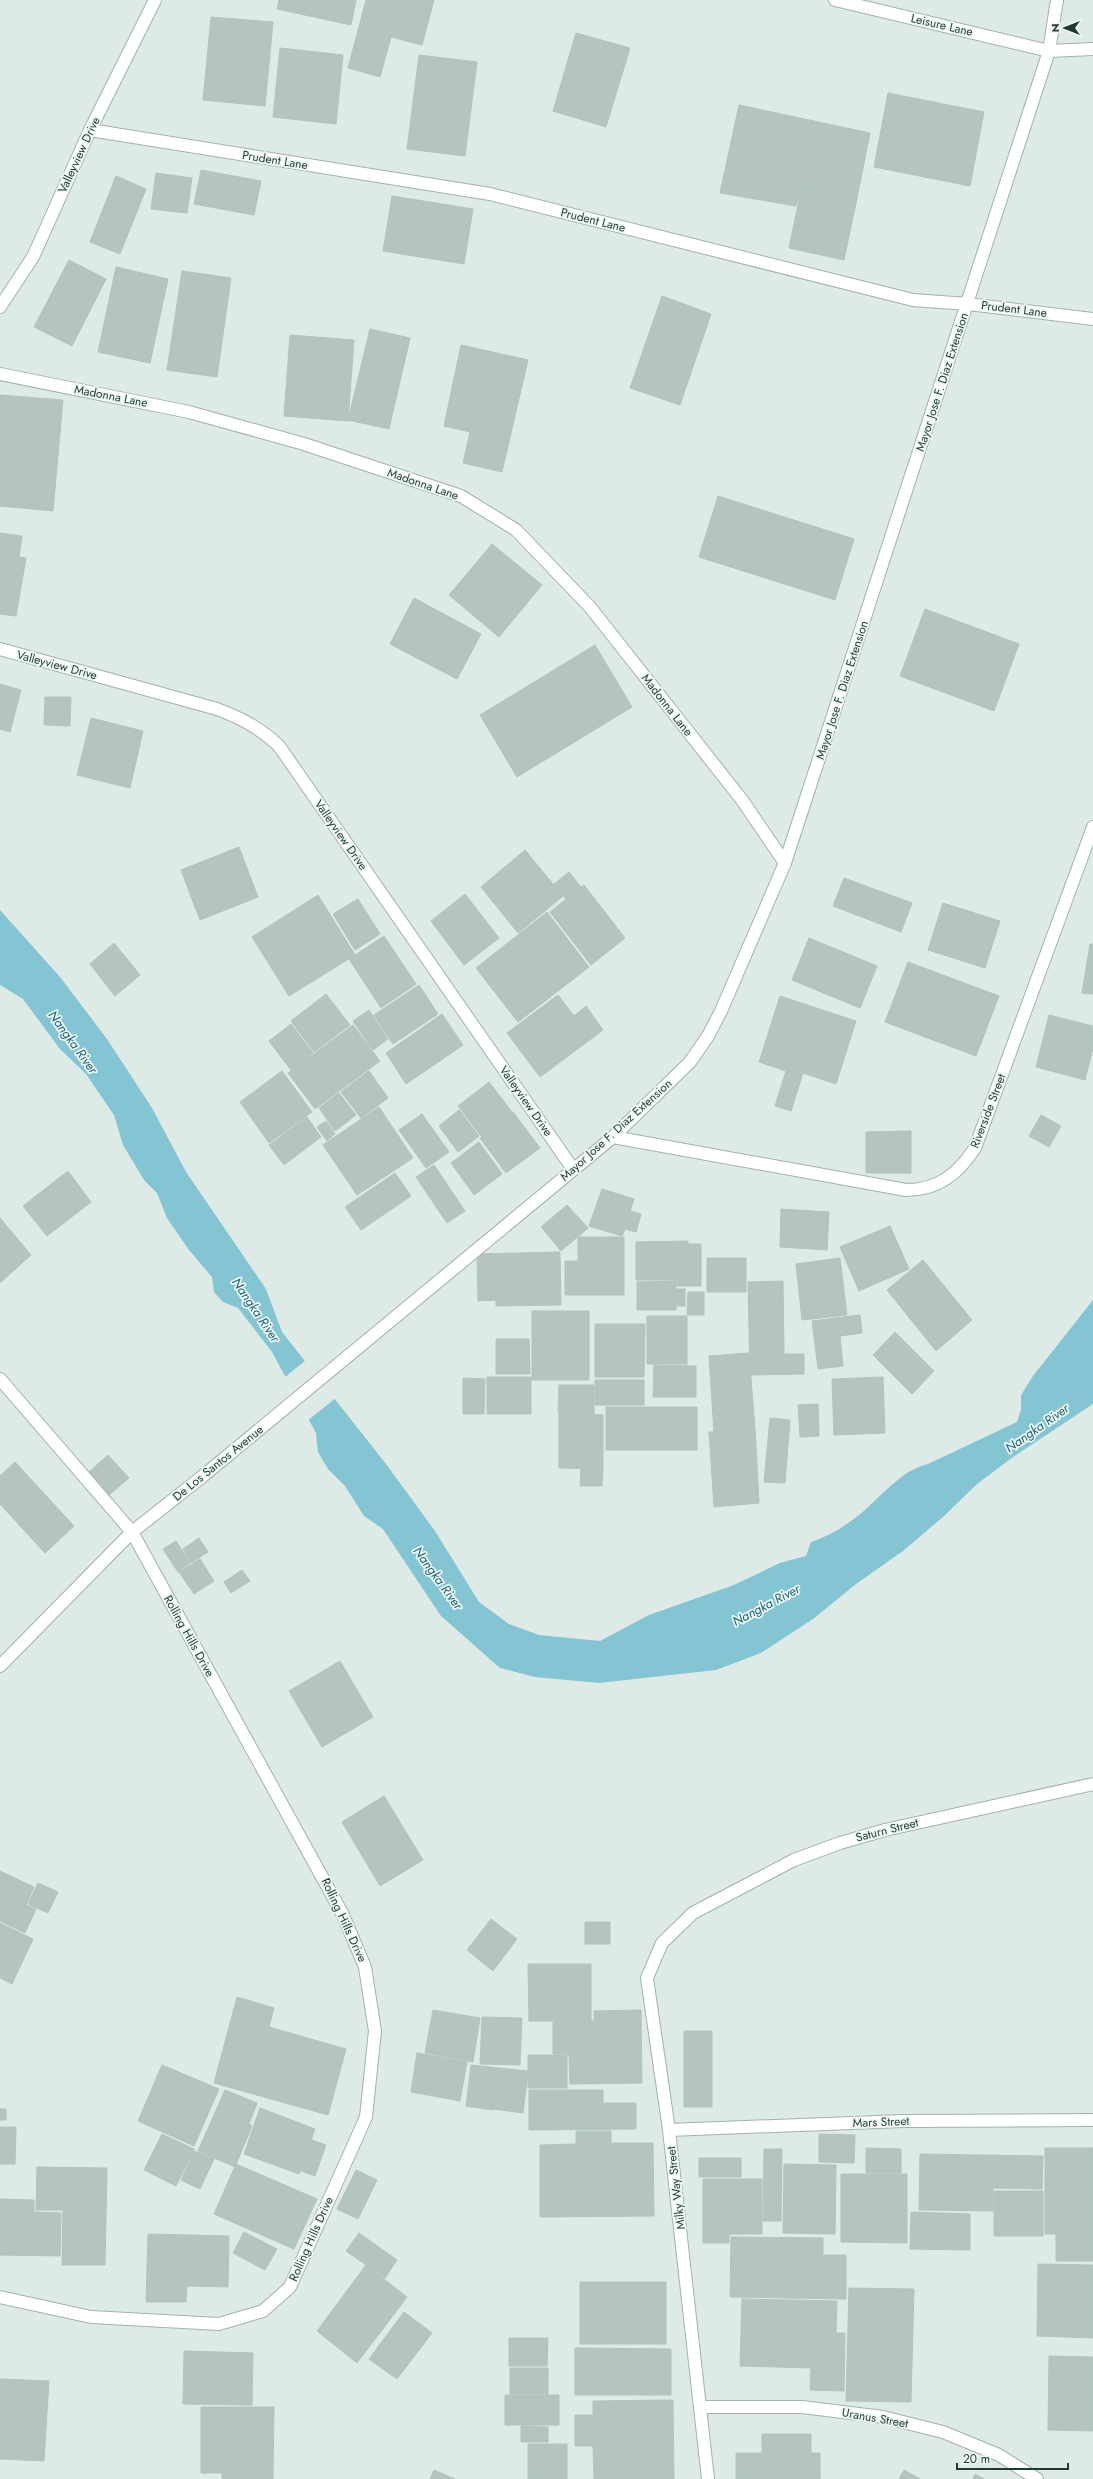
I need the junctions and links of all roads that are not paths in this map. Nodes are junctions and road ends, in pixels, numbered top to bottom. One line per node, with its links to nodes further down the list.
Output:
1 (155, 0): 6 (street, Valleyview Drive)
2 (835, 0): 5 (street, Leisure Lane)
3 (1057, 0): 5 (street, Mayor Jose F. Diaz Extension)
4 (1093, 49): 5 (street, Leisure Lane)
5 (1049, 51): 7 (street, Mayor Jose F. Diaz Extension)
6 (90, 130): 7 (street, Prudent Lane); 8 (street, Valleyview Drive)
7 (968, 304): 9 (street, Prudent Lane); 13 (street, Mayor Jose F. Diaz Extension)
8 (0, 307)
9 (1093, 319)
10 (0, 374): 13 (street, Madonna Lane)
11 (0, 649): 15 (street, Valleyview Drive)
12 (1093, 827): 14 (street, Riverside Street)
13 (785, 863): 14 (street, Mayor Jose F. Diaz Extension)
14 (613, 1137): 15 (street, Mayor Jose F. Diaz Extension)
15 (573, 1169): 16 (street, Mayor Jose F. Diaz Extension)
16 (449, 1273): 18 (street, De Los Santos Avenue)
17 (0, 1379): 18 (street, Rolling Hills Drive)
18 (132, 1532): 19 (street, De Los Santos Avenue); 24 (street, Rolling Hills Drive)
19 (0, 1666)
20 (1093, 1784): 21 (street, Saturn Street)
21 (693, 1913): 23 (street, Milky Way Street)
22 (1093, 2120): 23 (street, Mars Street)
23 (670, 2130): 25 (street, Milky Way Street)
24 (0, 2298)
25 (701, 2407): 26 (street, Milky Way Street); 27 (street, Uranus Street)
26 (708, 2479)
27 (1037, 2479)

